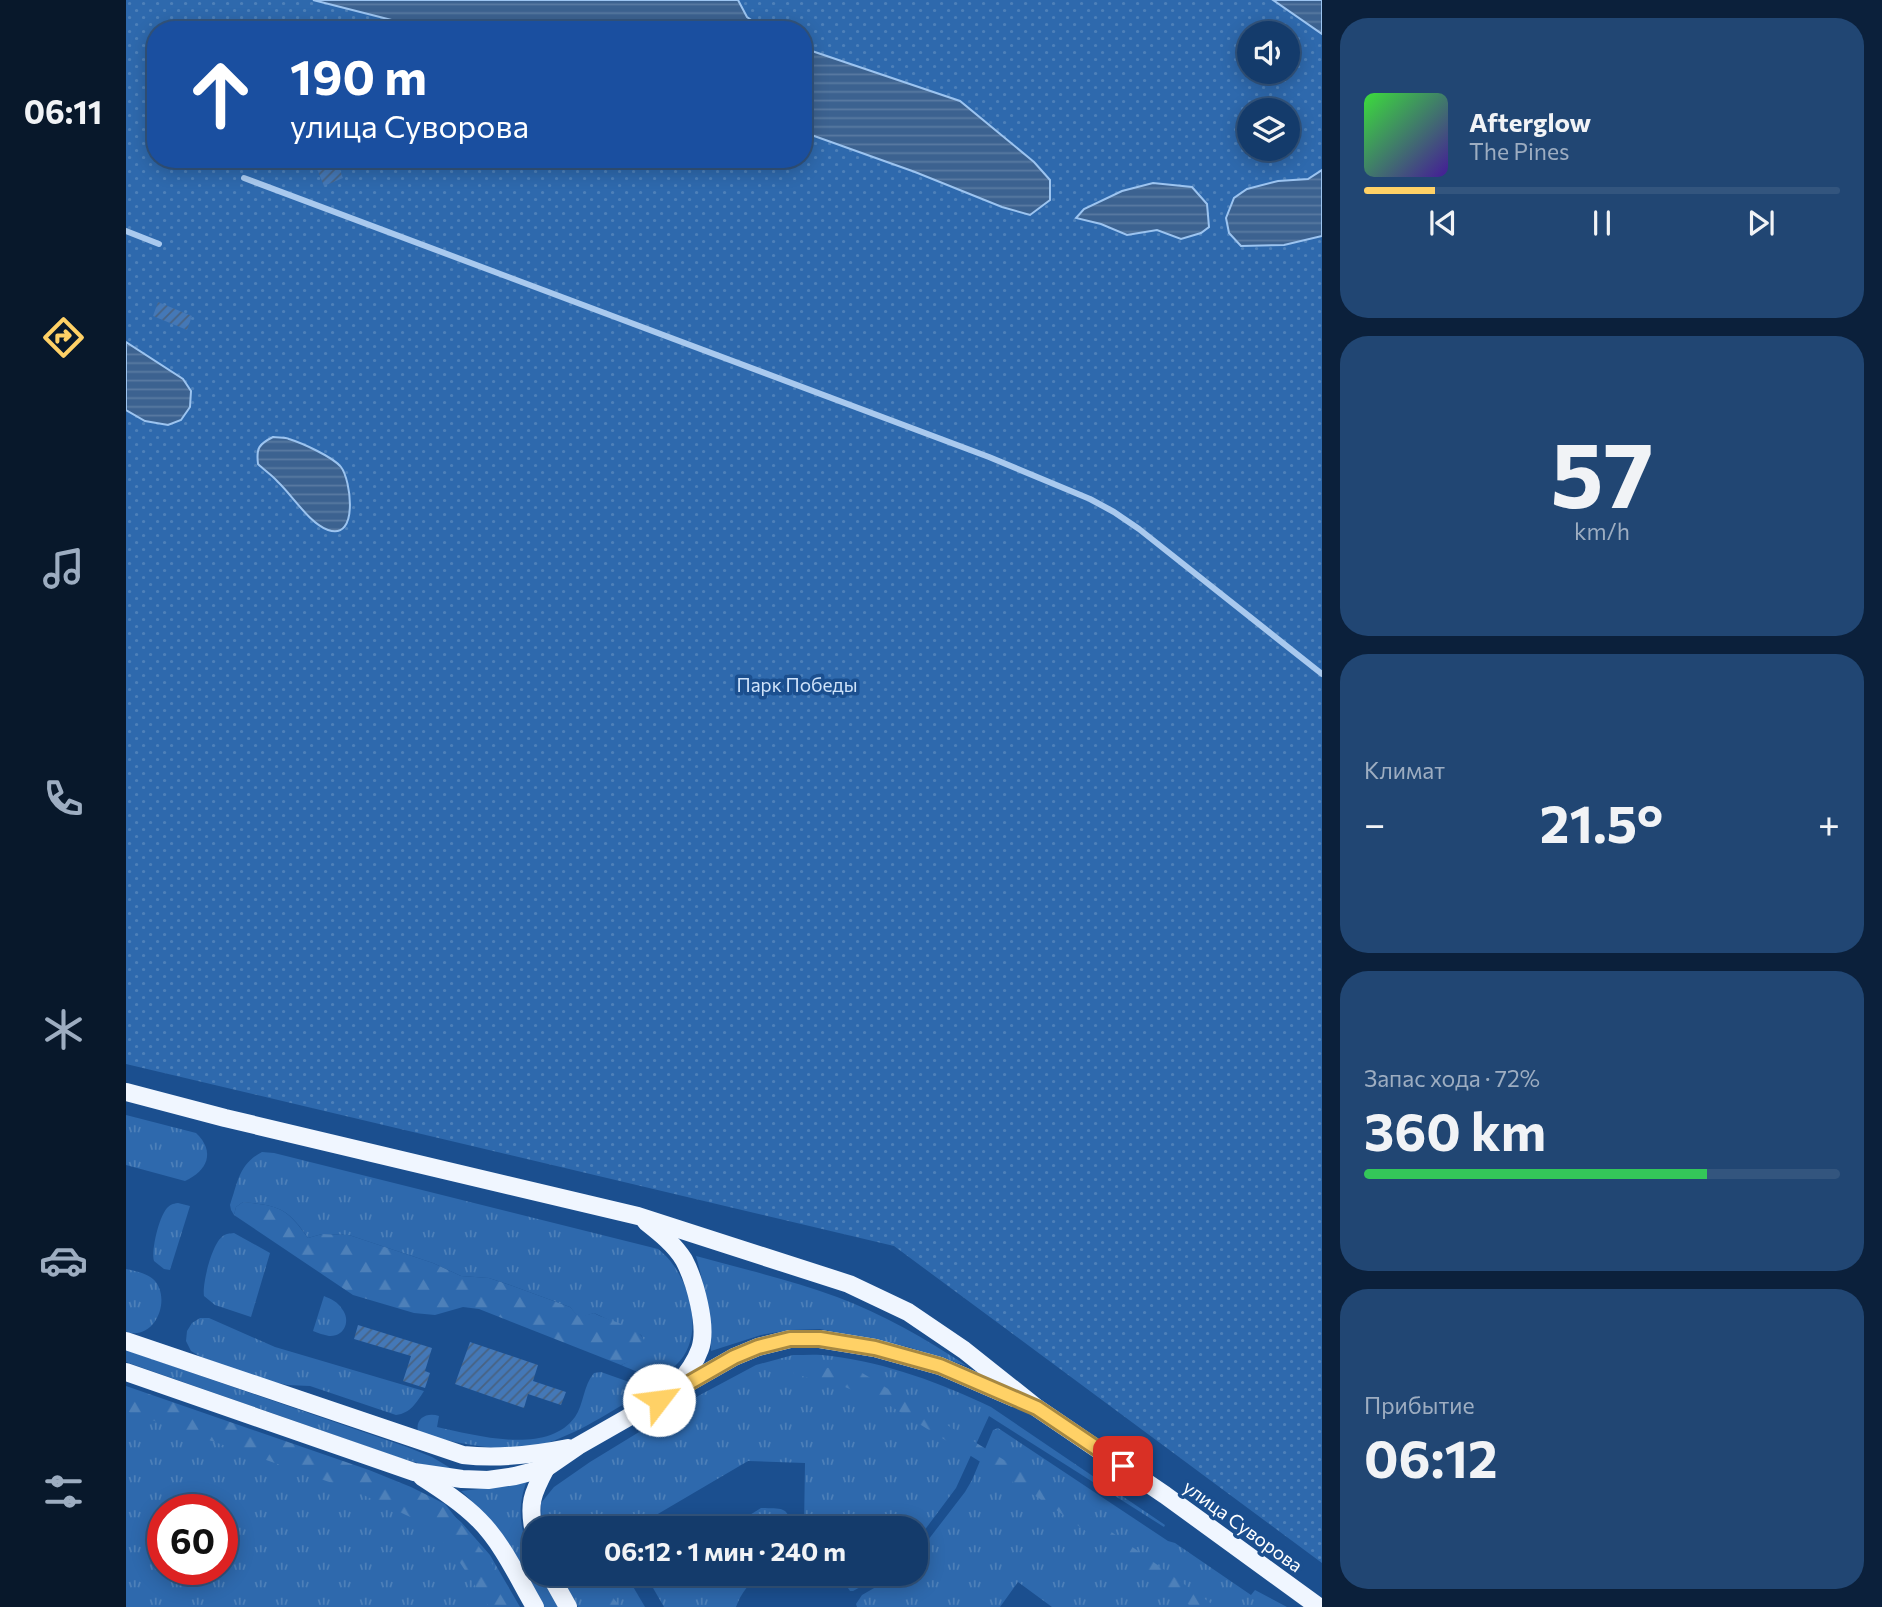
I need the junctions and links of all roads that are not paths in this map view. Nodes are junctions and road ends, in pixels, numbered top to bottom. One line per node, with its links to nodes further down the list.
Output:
1 (244, 178): 4 (street)
2 (126, 231): 3 (street)
3 (159, 244)
4 (1322, 674)
5 (126, 1092): 6 (main road)
6 (638, 1216): 9 (main road); 10 (main road)
7 (126, 1341): 11 (main road)
8 (126, 1372): 13 (main road)
9 (671, 1393): 10 (main road); 11 (main road)
10 (1037, 1408): 18 (main road, улица Суворова)
11 (578, 1447): 12 (main road)
12 (546, 1468): 13 (main road); 14 (main road)
13 (414, 1472): 16 (main road)
14 (531, 1516)
15 (556, 1586): 17 (main road)
16 (535, 1607)
17 (568, 1607)
18 (1319, 1607)

